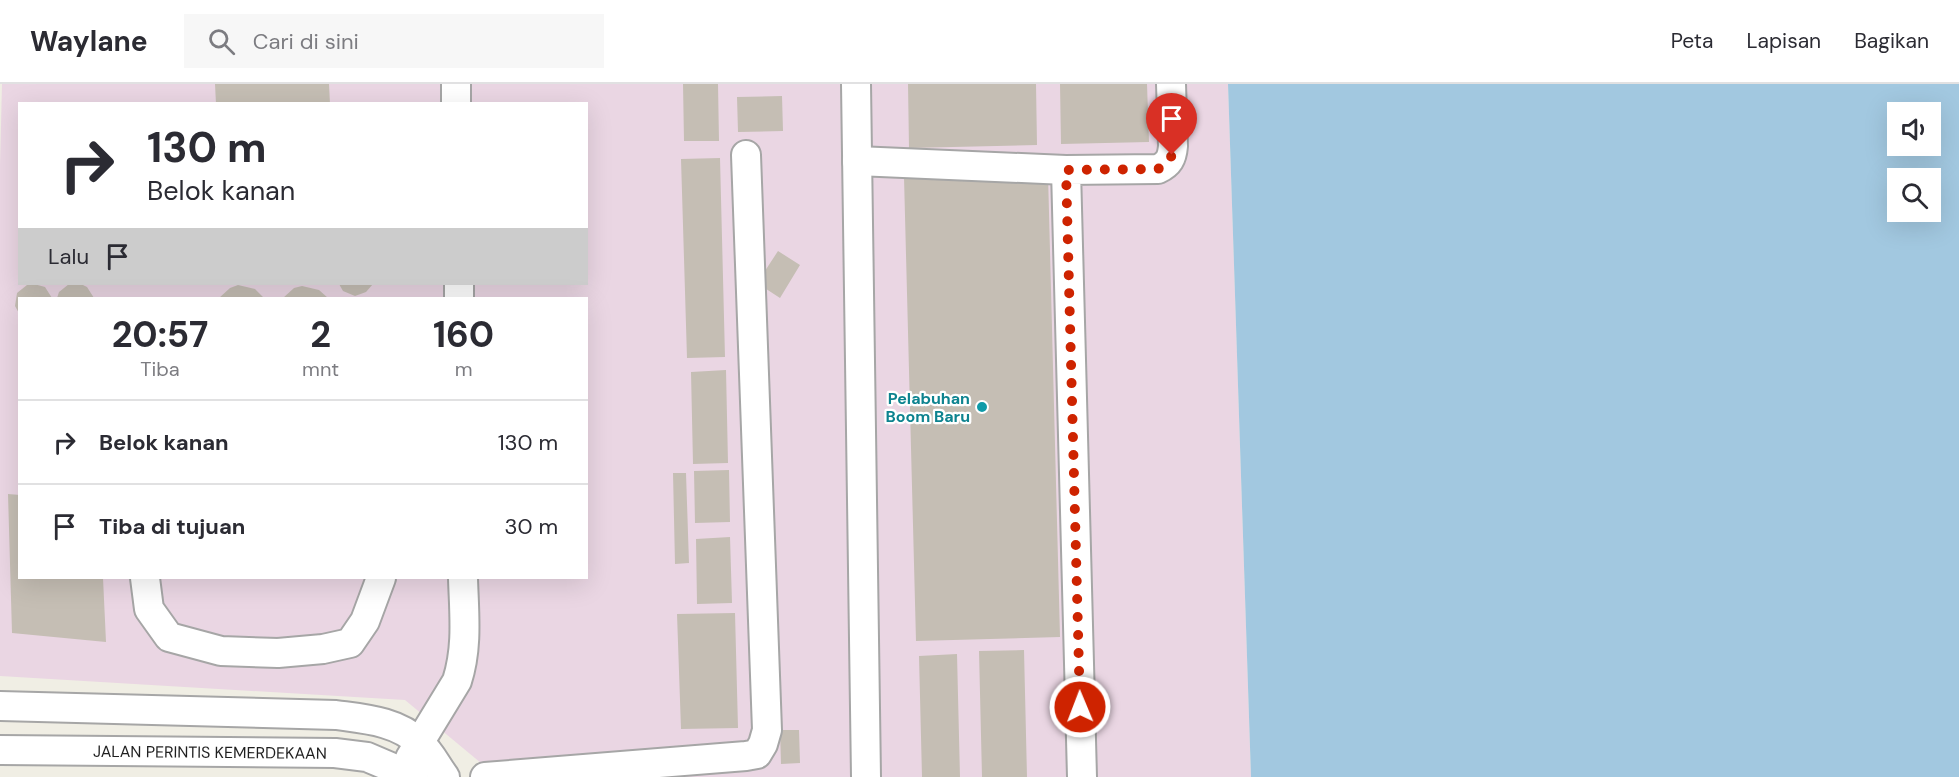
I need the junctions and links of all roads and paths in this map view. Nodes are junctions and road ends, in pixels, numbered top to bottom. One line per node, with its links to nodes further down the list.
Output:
1 (456, 84): 4 (street)
2 (856, 84): 6 (street)
3 (1171, 84): 7 (street)
4 (456, 102)
5 (746, 155): 18 (street)
6 (857, 161): 7 (street); 19 (street)
7 (1066, 170): 20 (street)
8 (145, 579): 9 (street)
9 (381, 579)
10 (464, 579): 13 (street)
11 (0, 706): 12 (street)
12 (53, 708): 13 (street); 15 (street)
13 (420, 743): 16 (street); 17 (street)
14 (0, 750): 15 (street, JALAN PERINTIS KEMERDEKAAN)
15 (54, 750): 16 (street, JALAN PERINTIS KEMERDEKAAN)
16 (408, 774)
17 (445, 777)
18 (485, 777)
19 (866, 777)
20 (1082, 777)

